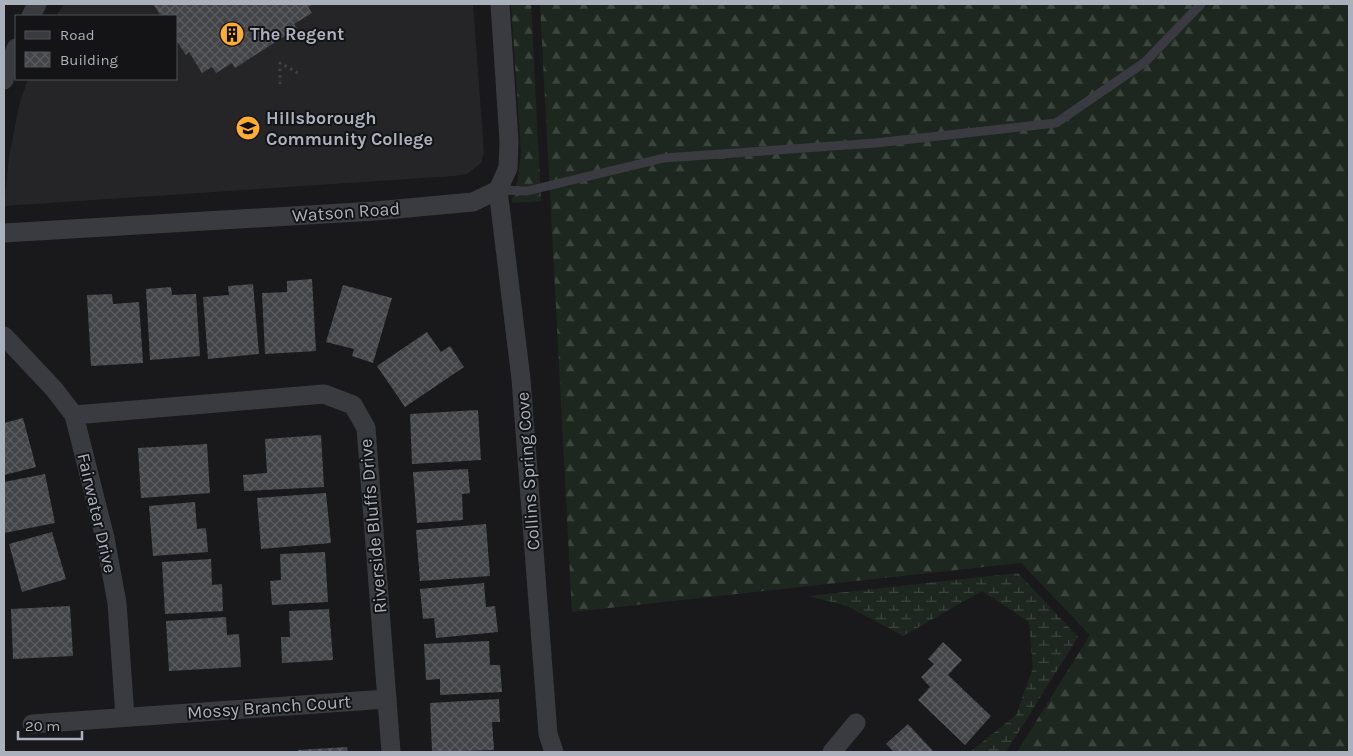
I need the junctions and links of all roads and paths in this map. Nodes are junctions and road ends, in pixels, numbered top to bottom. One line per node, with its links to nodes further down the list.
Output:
1 (500, 4): 7 (street)
2 (1201, 4): 7 (lane)
3 (15, 51): 5 (street)
4 (298, 73): 6 (path)
5 (4, 80)
6 (280, 84)
7 (498, 190): 8 (street, Watson Road); 16 (street, Collins Spring Cove)
8 (4, 233)
9 (4, 336): 10 (street, Fairwater Drive)
10 (74, 415): 11 (street, Riverside Bluffs Drive); 12 (street, Fairwater Drive)
11 (387, 699): 12 (street, Mossy Branch Court); 15 (street, Riverside Bluffs Drive)
12 (125, 717): 14 (street, Mossy Branch Court)
13 (856, 723): 17 (street)
14 (32, 724)
15 (391, 752)
16 (554, 752)
17 (832, 752)

